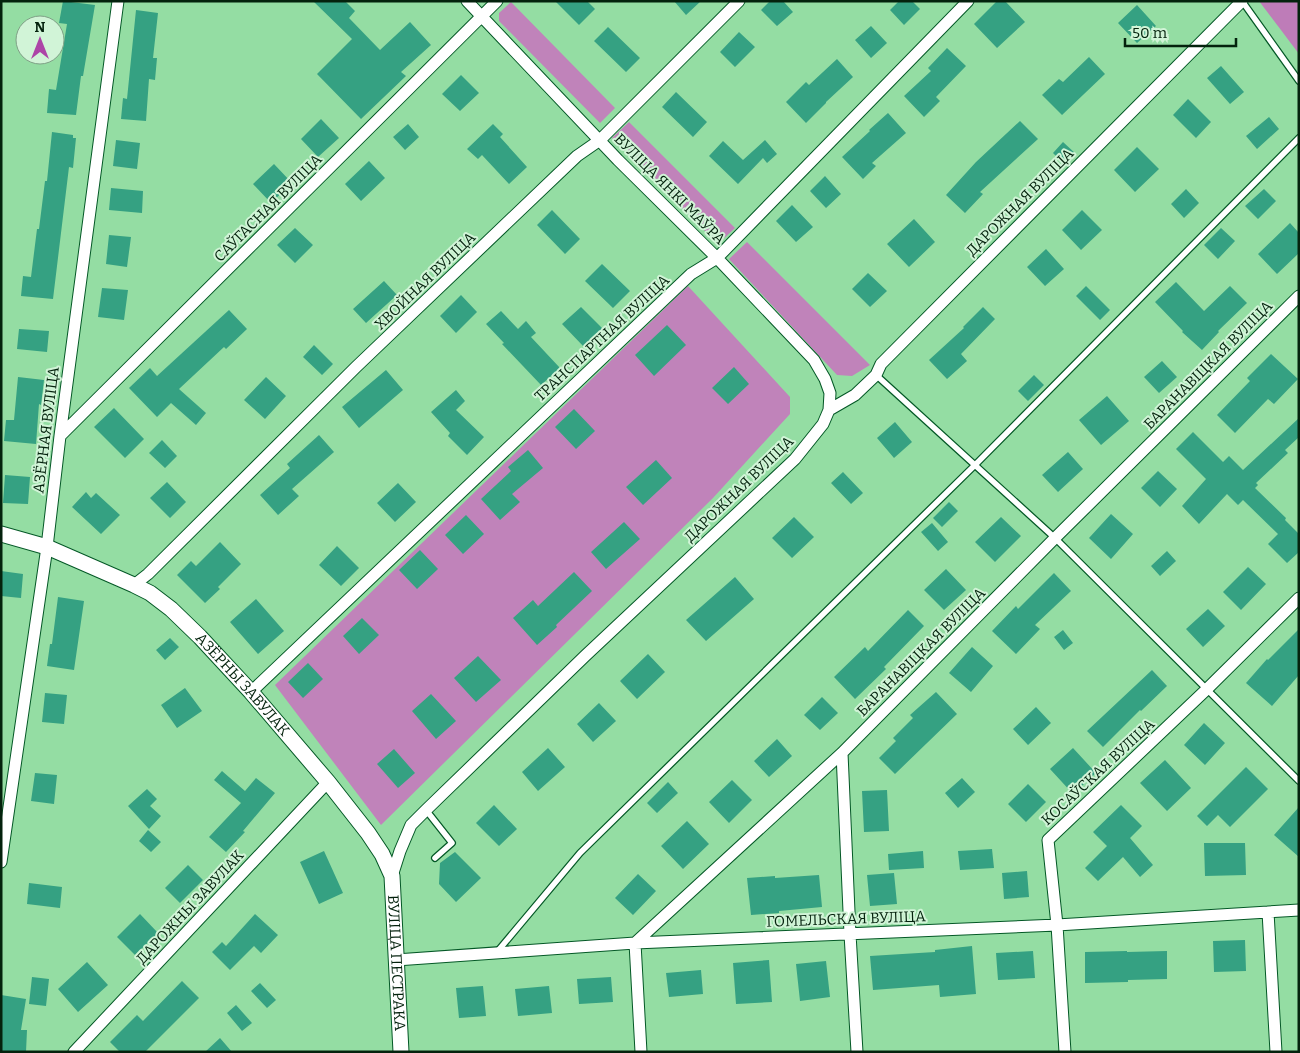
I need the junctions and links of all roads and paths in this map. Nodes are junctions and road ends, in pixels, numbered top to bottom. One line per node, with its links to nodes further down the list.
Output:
1 (118, 1): 15 (street, АЗЁРНАЯ ВУЛІЦА)
2 (467, 1): 7 (street, ВУЛІЦА ЯНКІ МАЎРА)
3 (497, 1): 7 (street, САЎГАСНАЯ ВУЛІЦА)
4 (739, 1): 10 (street, ХВОЙНАЯ ВУЛІЦА)
5 (968, 1): 11 (street, ТРАНСПАРТНАЯ ВУЛІЦА)
6 (1242, 1): 8 (lane); 13 (street, ДАРОЖНАЯ ВУЛІЦА)
7 (482, 16): 10 (street, ВУЛІЦА ЯНКІ МАЎРА); 15 (street, САЎГАСНАЯ ВУЛІЦА)
8 (1299, 81)
9 (1299, 138): 16 (lane)
10 (600, 140): 11 (street, ВУЛІЦА ЯНКІ МАЎРА); 20 (street, ХВОЙНАЯ ВУЛІЦА)
11 (717, 258): 14 (street, ВУЛІЦА ЯНКІ МАЎРА); 23 (street, ТРАНСПАРТНАЯ ВУЛІЦА)
12 (1299, 296): 18 (street, БАРАНАВІЦКАЯ ВУЛІЦА)
13 (876, 375): 14 (street, ДАРОЖНАЯ ВУЛІЦА); 16 (lane)
14 (829, 410): 27 (street, ДАРОЖНАЯ ВУЛІЦА)
15 (60, 436): 19 (street, АЗЁРНАЯ ВУЛІЦА)
16 (975, 465): 18 (lane); 36 (lane)
17 (1, 534): 19 (street, АЗЁРНЫ ЗАВУЛАК)
18 (1055, 538): 22 (lane); 24 (street, БАРАНАВІЦКАЯ ВУЛІЦА)
19 (47, 547): 20 (street, АЗЁРНЫ ЗАВУЛАК); 29 (street, АЗЁРНАЯ ВУЛІЦА)
20 (134, 585): 23 (street, АЗЁРНЫ ЗАВУЛАК)
21 (1299, 598): 22 (street, КОСАЎСКАЯ ВУЛІЦА)
22 (1207, 689): 25 (lane); 33 (street, КОСАЎСКАЯ ВУЛІЦА)
23 (251, 692): 26 (street, АЗЁРНЫ ЗАВУЛАК)
24 (842, 753): 34 (street); 35 (street, БАРАНАВІЦКАЯ ВУЛІЦА)
25 (1299, 781)
26 (328, 782): 30 (street, АЗЁРНЫ ЗАВУЛАК); 38 (street, ДАРОЖНЫ ЗАВУЛАК)
27 (426, 810): 28 (lane); 30 (street, ДАРОЖНАЯ ВУЛІЦА)
28 (435, 858)
29 (1, 862)
30 (392, 876): 37 (street, ВУЛІЦА ПЕСТРАКА)
31 (1299, 910): 32 (street, ГОМЕЛЬСКАЯ ВУЛІЦА)
32 (1268, 912): 33 (street, ГОМЕЛЬСКАЯ ВУЛІЦА); 43 (street)
33 (1056, 925): 34 (street, ГОМЕЛЬСКАЯ ВУЛІЦА); 42 (street, КОСАЎСКАЯ ВУЛІЦА)
34 (850, 934): 35 (street, ГОМЕЛЬСКАЯ ВУЛІЦА); 41 (street)
35 (634, 943): 36 (street, ГОМЕЛЬСКАЯ ВУЛІЦА); 40 (street)
36 (496, 954): 37 (street, ГОМЕЛЬСКАЯ ВУЛІЦА)
37 (396, 960): 39 (street, ВУЛІЦА ПЕСТРАКА)
38 (74, 1052)
39 (401, 1052)
40 (641, 1052)
41 (857, 1052)
42 (1065, 1052)
43 (1276, 1052)

